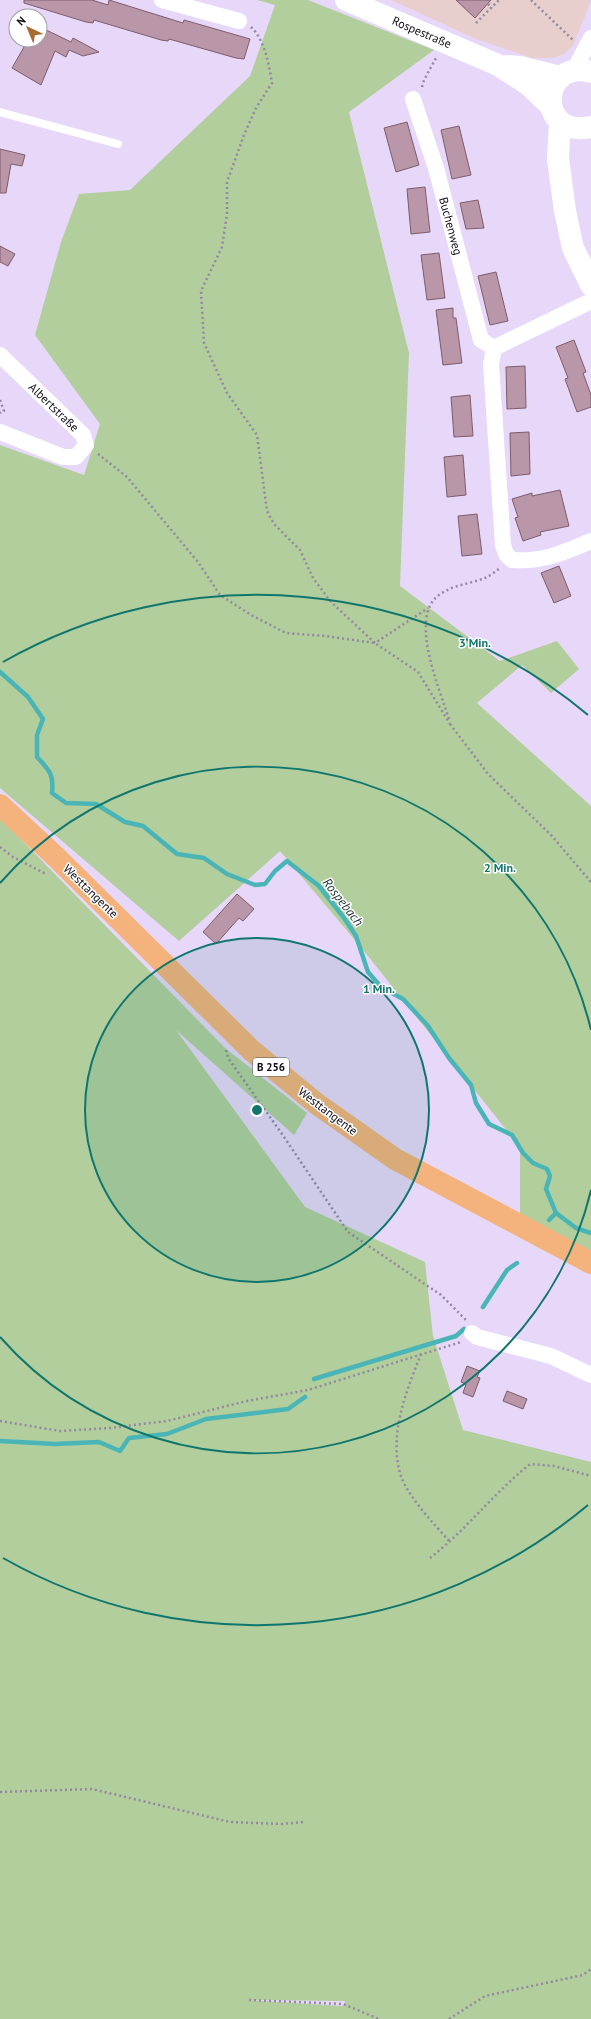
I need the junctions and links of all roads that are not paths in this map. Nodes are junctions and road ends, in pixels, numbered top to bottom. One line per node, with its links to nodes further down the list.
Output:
1 (162, 0): 3 (street)
2 (346, 0): 5 (street, Rospestraße)
3 (239, 21)
4 (584, 41): 6 (street)
5 (498, 65): 6 (street, Rospestraße); 9 (street, Rospestraße)
6 (575, 73): 9 (street)
7 (413, 99): 13 (street, Buchenweg)
8 (0, 112): 10 (lane)
9 (570, 121): 11 (street)
10 (118, 144)
11 (591, 285)
12 (591, 301): 13 (street)
13 (494, 348): 16 (street)
14 (0, 355): 15 (street, Albertstraße)
15 (0, 432)
16 (591, 541)
17 (0, 805): 18 (main road, Westtangente / B 256)
18 (591, 1263)
19 (475, 1335): 20 (street)
20 (591, 1375)

